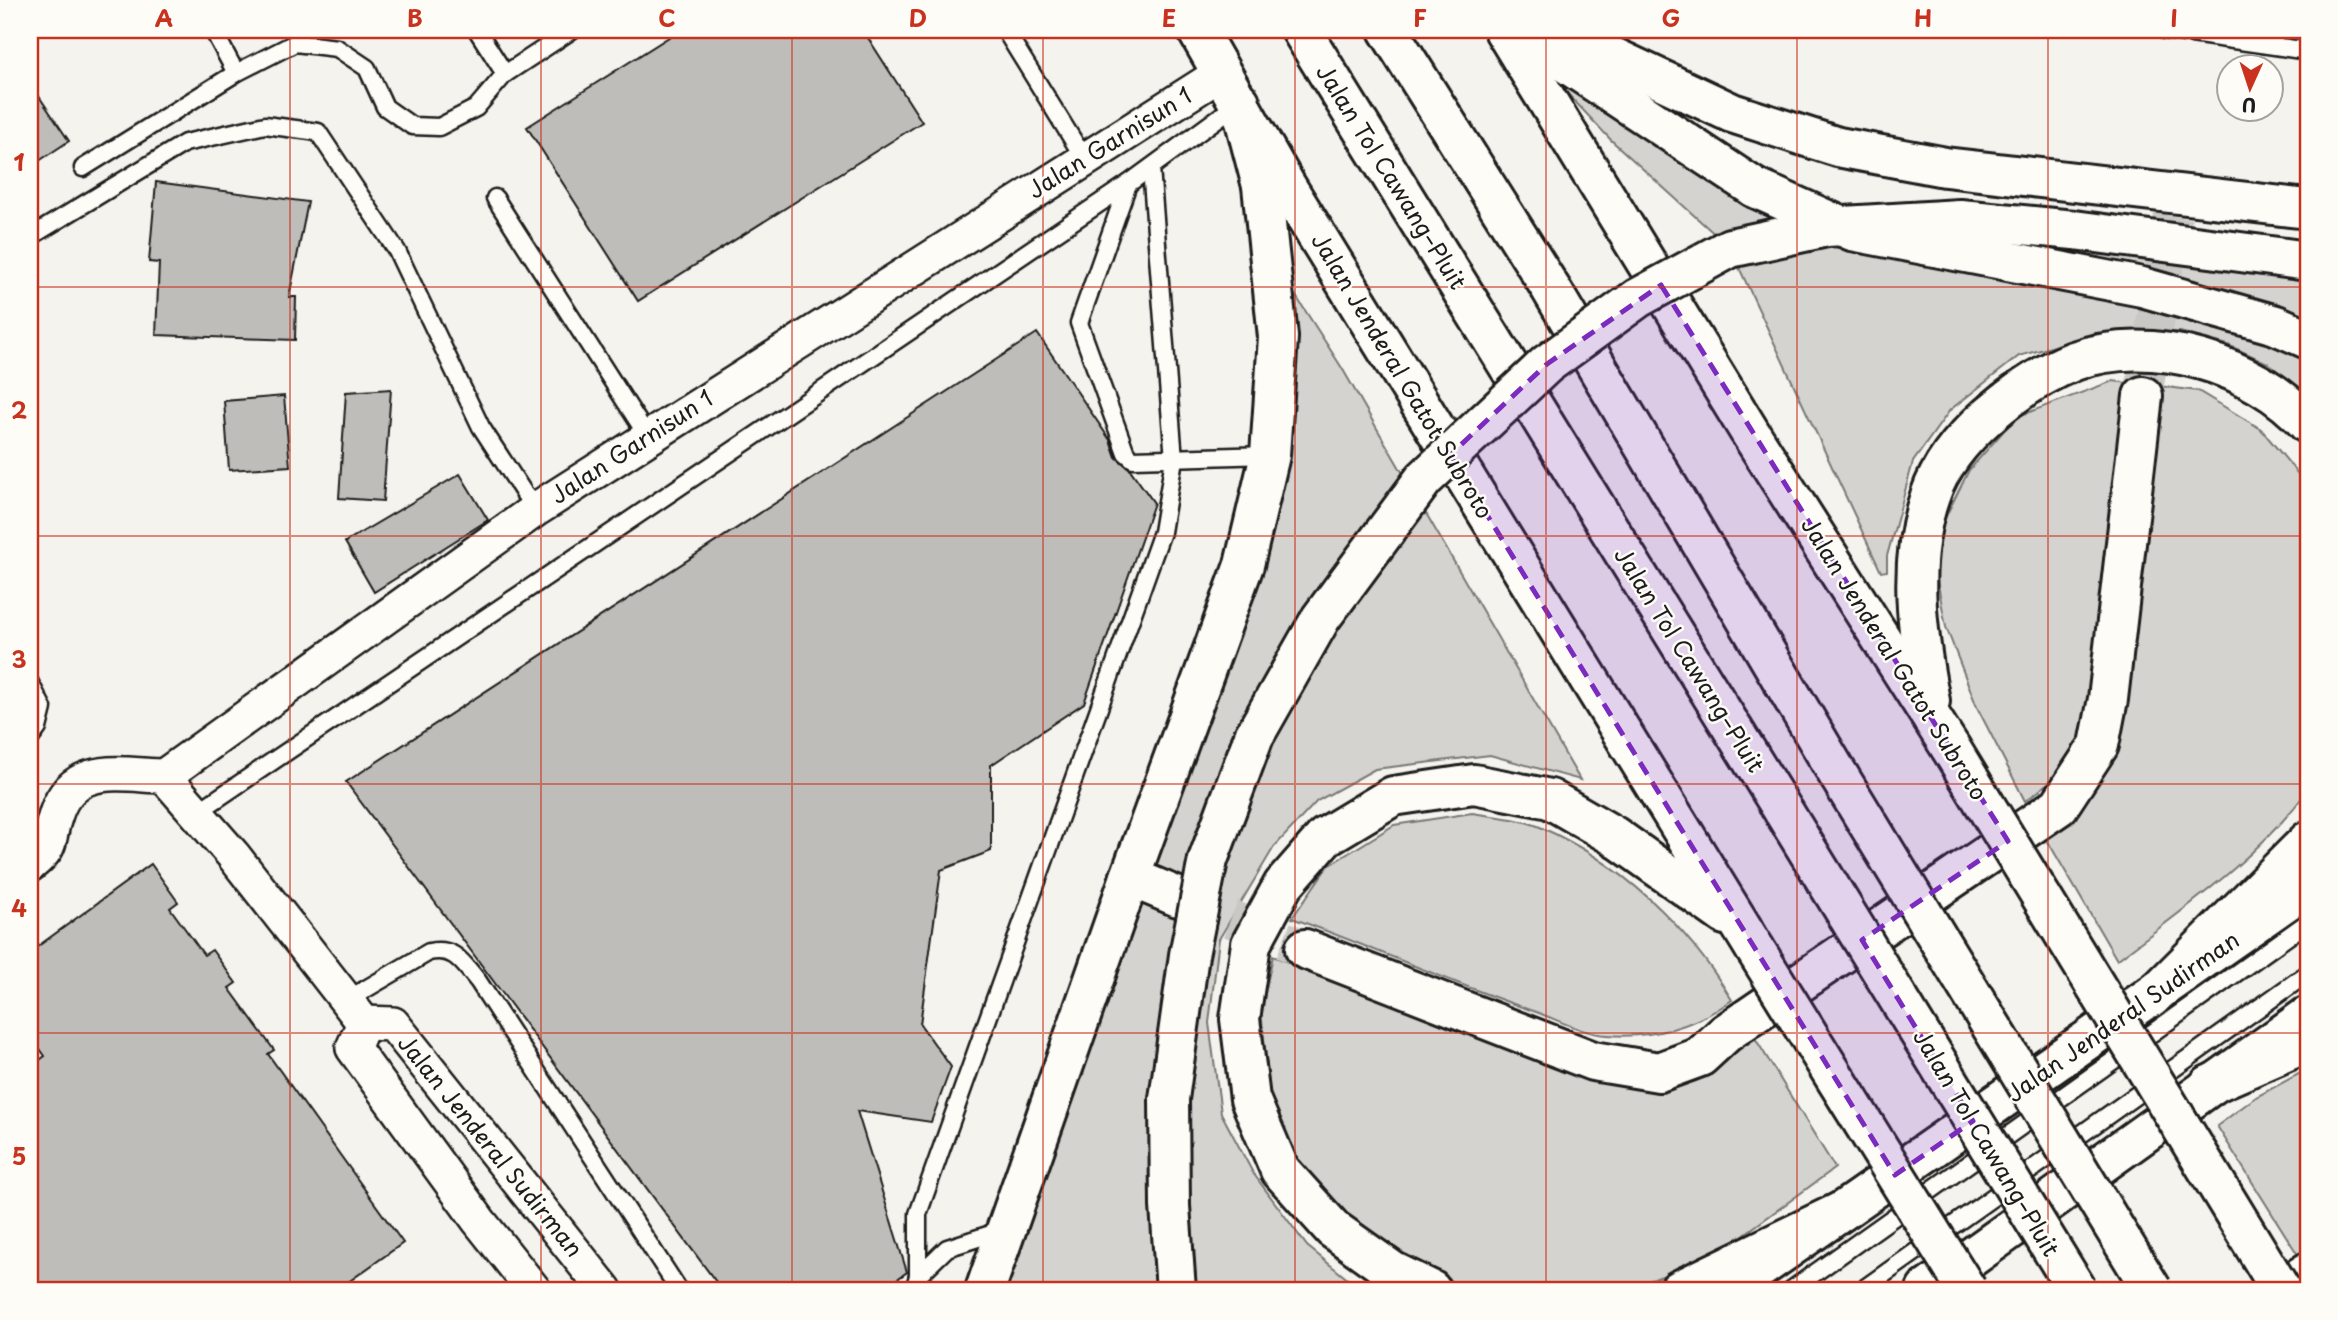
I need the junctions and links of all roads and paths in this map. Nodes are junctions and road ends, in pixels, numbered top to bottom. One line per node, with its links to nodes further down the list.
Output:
1 (213, 30): 13 (lane)
2 (477, 30): 14 (lane)
3 (572, 30): 14 (lane)
4 (1005, 30): 15 (lane)
5 (1301, 30): 68 (main road, Jalan Tol Cawang–Pluit, bridge)
6 (1388, 30): 69 (main road, bridge)
7 (1504, 30): 33 (main road, Jalan Jenderal Gatot Subroto)
8 (1516, 30): 25 (main road, bridge)
9 (1571, 30): 19 (main road)
10 (2164, 30): 11 (lane)
11 (2308, 51)
12 (1213, 57): 15 (street, Jalan Garnisun 1); 17 (lane); 29 (main road); 44 (main road, Jalan Jenderal Gatot Subroto)
13 (236, 73): 14 (lane); 16 (lane)
14 (505, 74)
15 (1084, 158): 28 (street, Jalan Garnisun 1)
16 (83, 168)
17 (1151, 168): 18 (lane); 30 (lane)
18 (1128, 184): 30 (lane); 36 (lane)
19 (2206, 196): 21 (main road); 22 (main road)
20 (495, 198): 28 (lane)
21 (2308, 209)
22 (2173, 216)
23 (30, 237): 31 (lane)
24 (2308, 261): 60 (main road, bridge)
25 (2308, 339)
26 (2143, 396): 45 (main road)
27 (2308, 424): 33 (main road)
28 (648, 437): 31 (street, Jalan Garnisun 1)
29 (1270, 455): 30 (lane); 40 (main road)
30 (1174, 459): 55 (lane)
31 (535, 510): 35 (street, Jalan Garnisun 1)
32 (30, 683): 34 (lane)
33 (1944, 737): 70 (main road, Jalan Jenderal Gatot Subroto, bridge)
34 (30, 739)
35 (164, 776): 36 (street); 37 (street)
36 (196, 813): 48 (street)
37 (43, 814): 39 (street)
38 (2308, 841): 47 (main road)
39 (30, 865)
40 (1130, 877): 42 (main road); 53 (main road)
41 (2308, 886): 47 (main road, Jalan Jenderal Sudirman)
42 (1178, 897)
43 (2308, 922): 64 (lane)
44 (1748, 938): 61 (main road); 67 (main road, Jalan Jenderal Gatot Subroto, bridge)
45 (1305, 949)
46 (2308, 973): 65 (lane)
47 (2151, 998): 52 (main road, Jalan Jenderal Sudirman)
48 (356, 1011): 57 (street, Jalan Jenderal Sudirman); 58 (street, Jalan Jenderal Sudirman); 59 (lane)
49 (2308, 1016): 51 (main road)
50 (2308, 1042): 51 (main road)
51 (2209, 1085): 66 (main road)
52 (1842, 1211): 62 (main road); 63 (main road, Jalan Jenderal Sudirman)
53 (1006, 1229): 55 (lane); 56 (main road)
54 (2308, 1272): 70 (main road)
55 (916, 1283)
56 (984, 1289)
57 (534, 1290)
58 (605, 1290)
59 (679, 1290)
60 (1176, 1290)
61 (1431, 1290)
62 (1679, 1290)
63 (1729, 1290)
64 (1791, 1290)
65 (1862, 1290)
66 (1926, 1290)
67 (1967, 1290)
68 (2077, 1290)
69 (2152, 1290)
70 (2281, 1290)

